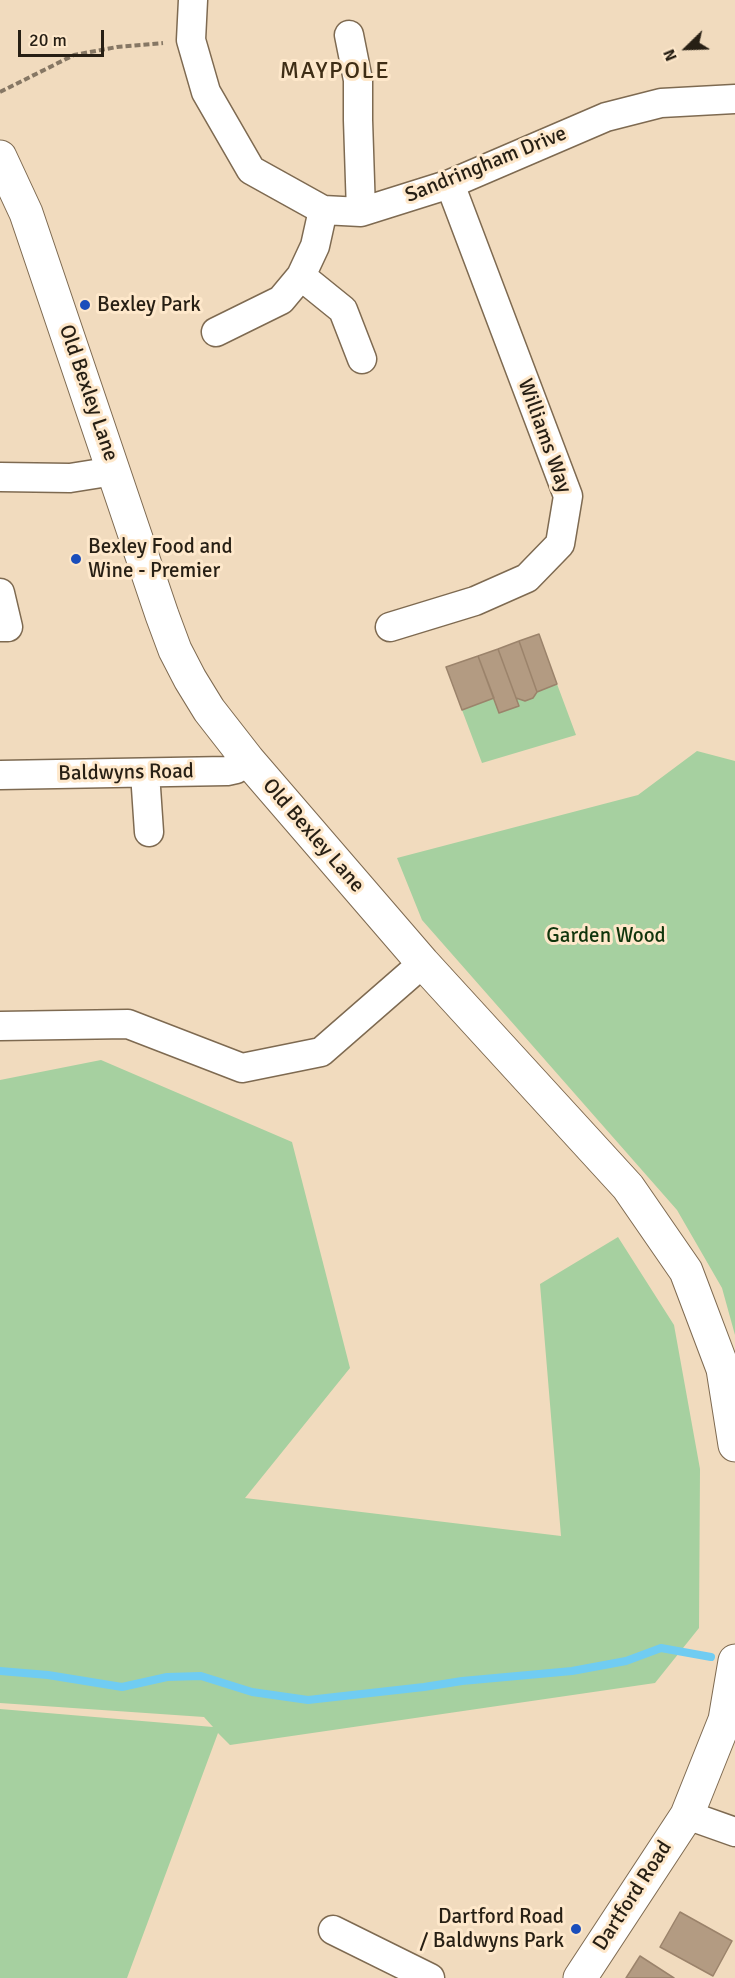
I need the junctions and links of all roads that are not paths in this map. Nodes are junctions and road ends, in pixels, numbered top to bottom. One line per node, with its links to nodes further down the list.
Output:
1 (193, 0): 6 (street, Sandringham Drive)
2 (349, 35): 7 (street)
3 (735, 99): 5 (street, Sandringham Drive)
4 (0, 157): 11 (main road, Old Bexley Lane)
5 (450, 184): 7 (street, Sandringham Drive); 15 (street, Williams Way)
6 (322, 210): 7 (street, Sandringham Drive); 8 (street)
7 (361, 212)
8 (301, 276): 9 (street); 10 (street)
9 (216, 332)
10 (362, 359)
11 (114, 471): 12 (street); 16 (main road, Old Bexley Lane)
12 (0, 477)
13 (0, 593): 14 (street)
14 (0, 627)
15 (390, 627)
16 (248, 760): 17 (street, Baldwyns Road); 20 (main road, Old Bexley Lane)
17 (145, 773): 18 (street, Baldwyns Road); 19 (street)
18 (0, 775)
19 (149, 832)
20 (423, 963): 21 (street); 22 (main road, Old Bexley Lane)
21 (0, 1026)
22 (735, 1445)
23 (735, 1661): 24 (main road)
24 (687, 1815): 25 (street); 28 (main road, Dartford Road)
25 (735, 1832)
26 (333, 1930): 27 (street)
27 (430, 1978)
28 (580, 1978)

